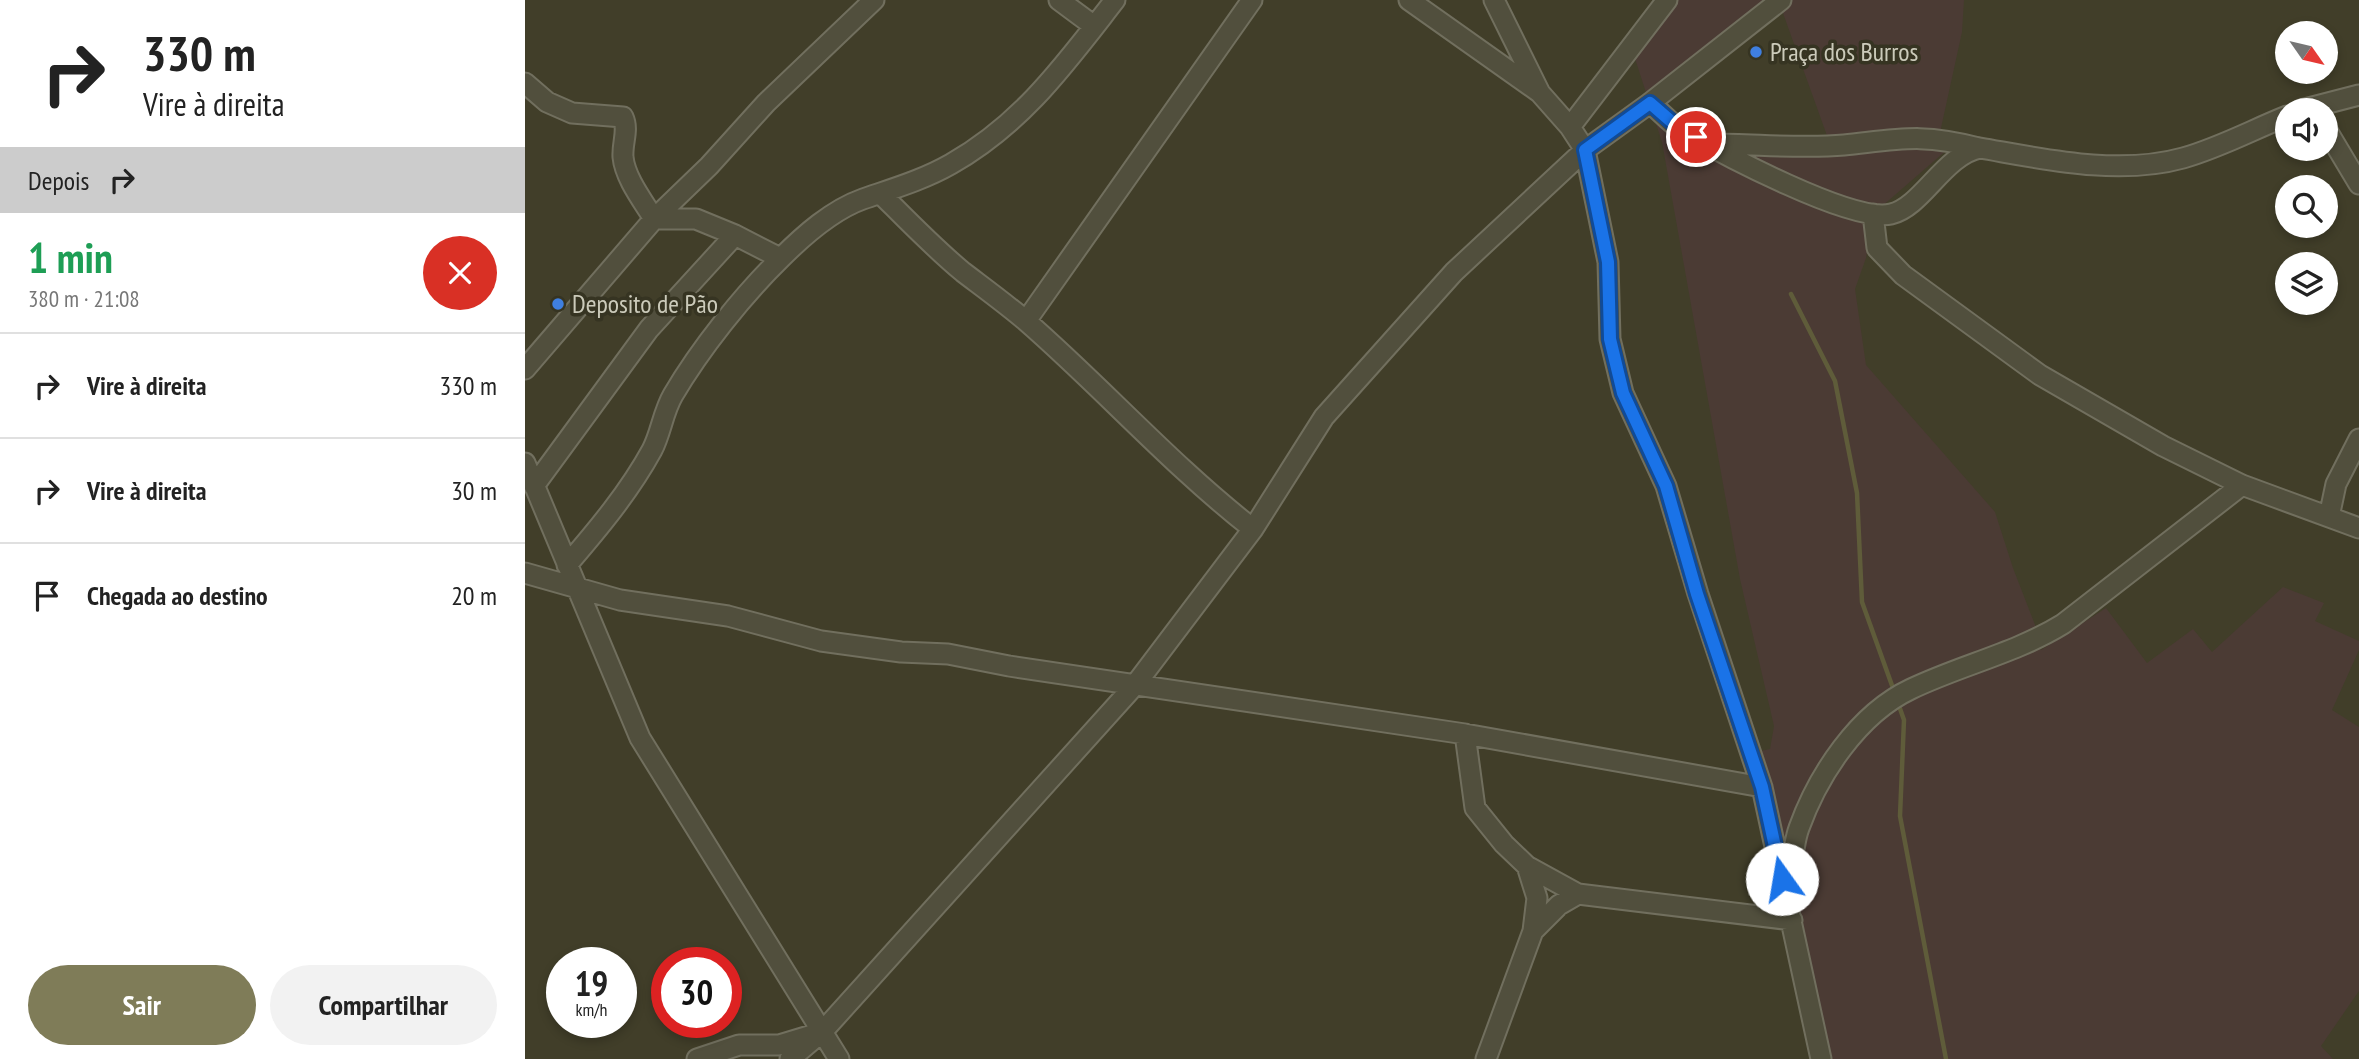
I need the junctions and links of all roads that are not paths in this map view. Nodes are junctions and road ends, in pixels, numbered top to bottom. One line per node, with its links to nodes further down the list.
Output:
1 (874, 0): 24 (street)
2 (1059, 0): 9 (street)
3 (1115, 0): 9 (street)
4 (1252, 0): 27 (street)
5 (1409, 0): 11 (street)
6 (1494, 0): 11 (street)
7 (1667, 0): 16 (street)
8 (1781, 0): 14 (street)
9 (1094, 26): 22 (street)
10 (525, 83): 24 (street)
11 (1540, 93): 16 (street)
12 (2359, 94): 13 (street)
13 (2338, 100)
14 (1650, 103): 17 (street); 20 (street)
15 (2275, 121): 18 (street)
16 (1570, 127): 20 (street)
17 (1711, 144): 18 (street); 23 (street)
18 (1980, 148): 23 (street)
19 (2338, 149): 21 (street)
20 (1585, 150): 35 (street); 41 (street)
21 (2359, 184)
22 (882, 195): 26 (street); 27 (street)
23 (1873, 214): 31 (street)
24 (654, 219): 25 (street); 28 (street)
25 (735, 234): 26 (street); 32 (street)
26 (780, 258): 36 (street)
27 (1026, 321): 35 (street)
28 (525, 369)
29 (2359, 439): 33 (street)
30 (525, 463): 32 (street)
31 (2242, 485): 33 (street); 44 (street)
32 (534, 486): 36 (street)
33 (2329, 517): 34 (street)
34 (2359, 528)
35 (1253, 529): 39 (street)
36 (568, 565): 38 (street)
37 (525, 573): 38 (street)
38 (576, 588): 39 (street); 46 (street)
39 (1135, 685): 40 (street); 46 (street)
40 (1465, 734): 41 (street); 42 (street)
41 (1762, 787): 44 (street)
42 (1527, 866): 43 (street); 45 (street)
43 (1578, 894): 44 (street); 45 (street)
44 (1790, 911): 51 (street)
45 (1533, 931): 50 (street)
46 (823, 1031): 47 (street); 48 (street); 49 (street)
47 (697, 1059)
48 (790, 1059)
49 (839, 1059)
50 (1486, 1059)
51 (1821, 1059)

